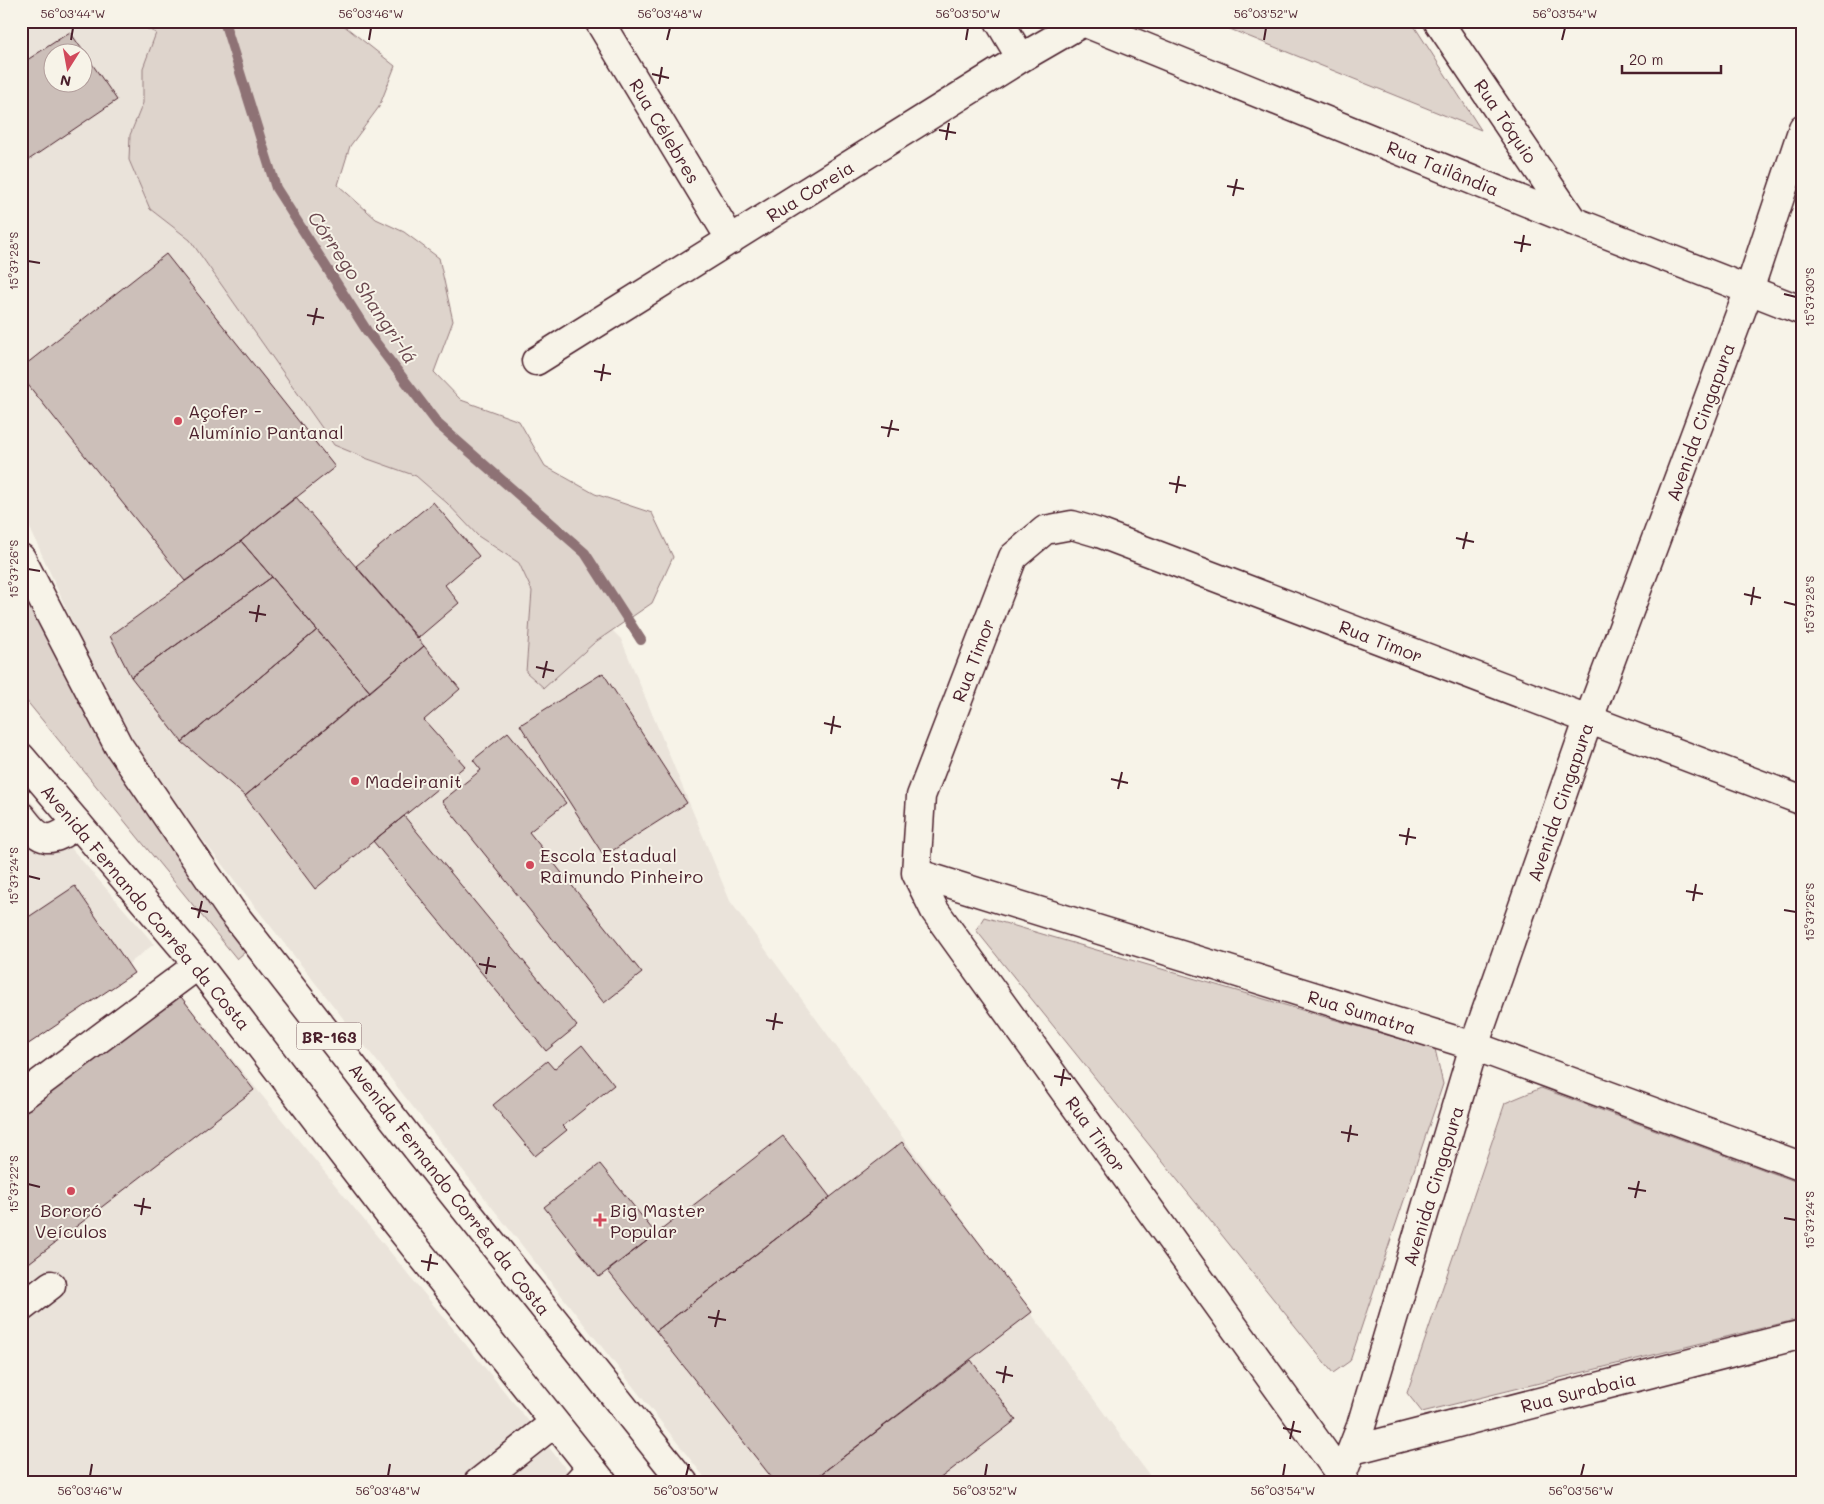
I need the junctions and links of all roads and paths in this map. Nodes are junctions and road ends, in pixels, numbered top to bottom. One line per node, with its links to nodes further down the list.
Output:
1 (598, 21): 8 (main road, Rua Célebres)
2 (999, 21): 5 (main road)
3 (1438, 21): 7 (main road, Rua Tóquio)
4 (1084, 22): 5 (main road, Rua Coreia); 7 (main road, Rua Tailândia)
5 (1021, 58): 8 (main road, Rua Coreia)
6 (1803, 128): 9 (main road, Avenida Cingapura)
7 (1573, 221): 9 (main road, Rua Tailândia)
8 (731, 240): 11 (main road, Rua Coreia)
9 (1749, 290): 10 (main road, Rua Tailândia); 13 (main road, Avenida Cingapura)
10 (1803, 311)
11 (536, 361)
12 (21, 558): 31 (main road, Avenida Fernando Corrêa da Costa / BR-163)
13 (1588, 721): 15 (main road, Rua Timor); 18 (main road, Rua Timor); 20 (main road, Avenida Cingapura)
14 (21, 757): 17 (main road, Avenida Fernando Corrêa da Costa)
15 (1803, 801)
16 (21, 816): 17 (main road)
17 (78, 824): 19 (main road, Avenida Fernando Corrêa da Costa)
18 (916, 873): 20 (main road, Rua Sumatra); 29 (main road, Rua Timor)
19 (198, 965): 21 (main road); 26 (main road, Avenida Fernando Corrêa da Costa)
20 (1474, 1046): 22 (main road, Rua Sumatra); 27 (main road, Avenida Cingapura)
21 (21, 1097)
22 (1803, 1166)
23 (51, 1285): 24 (main road)
24 (21, 1308)
25 (1803, 1334): 27 (main road, Rua Surabaia)
26 (554, 1423): 28 (main road, Avenida Fernando Corrêa da Costa); 30 (main road)
27 (1352, 1450): 29 (main road, Avenida Cingapura)
28 (590, 1478)
29 (1341, 1480)
30 (478, 1483)
31 (684, 1483)

